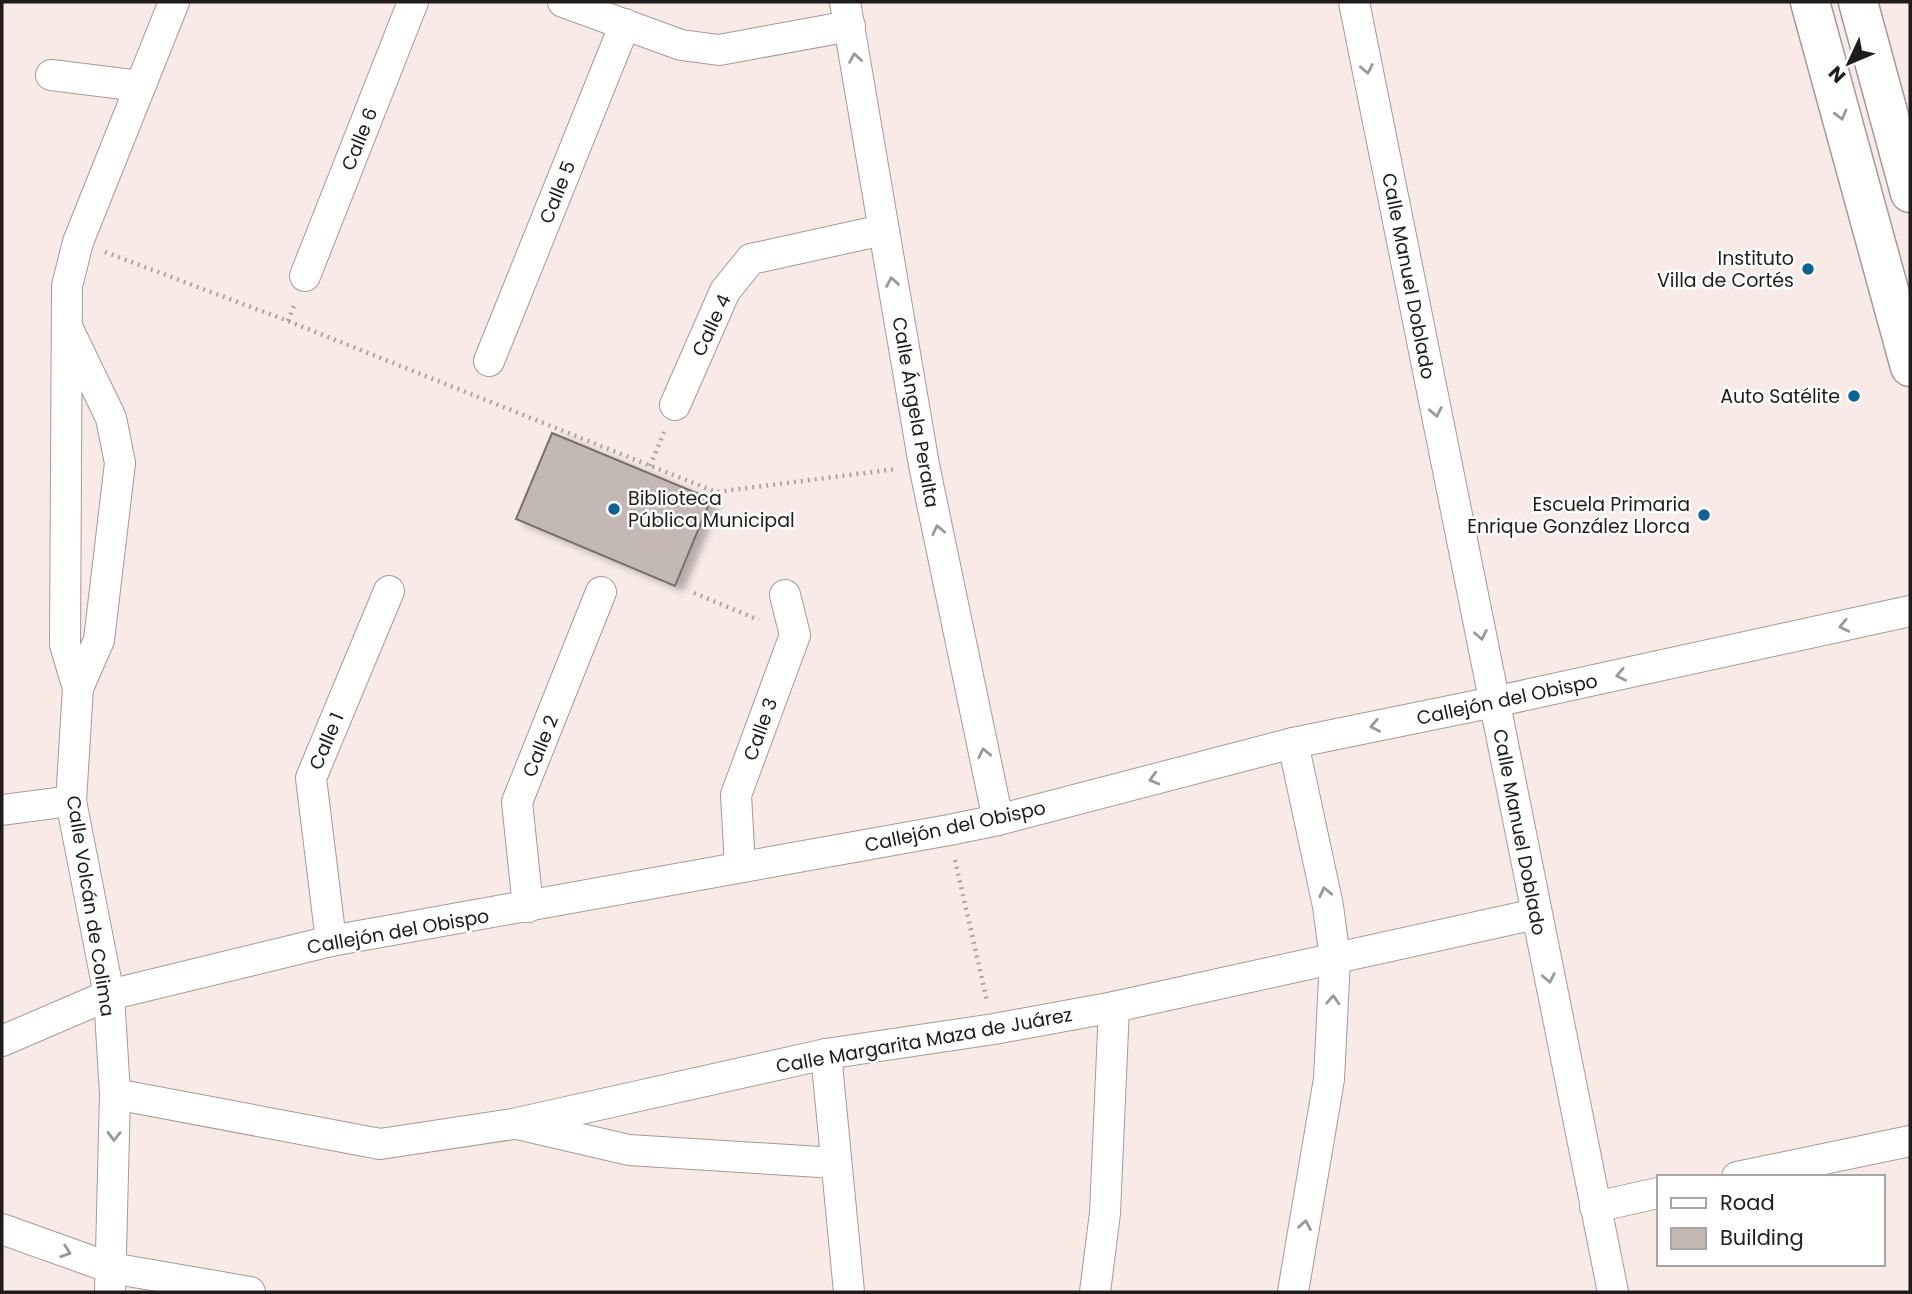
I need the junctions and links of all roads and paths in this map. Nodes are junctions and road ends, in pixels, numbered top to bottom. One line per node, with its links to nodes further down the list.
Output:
1 (174, 2): 11 (street, Calle Volcán de Colima)
2 (413, 2): 14 (street, Calle 6)
3 (563, 2): 7 (street)
4 (1354, 2): 26 (street, Calle Manuel Doblado, one-way to 26)
5 (1810, 2): 17 (main road, one-way to 17)
6 (1858, 2): 12 (main road)
7 (597, 8): 9 (street)
8 (847, 14): 9 (street); 13 (street, Calle Ángela Peralta, one-way to 8)
9 (625, 24): 16 (street, Calle 5)
10 (51, 75): 11 (street)
11 (140, 86): 15 (street, Calle Volcán de Colima)
12 (1910, 193)
13 (883, 230): 18 (street, Calle 4); 30 (street, Calle Ángela Peralta, one-way to 13)
14 (305, 276)
15 (65, 324): 25 (street, Calle Volcán de Colima); 25 (street, Calle Volcán de Colima)
16 (489, 360)
17 (1910, 367)
18 (675, 405)
19 (388, 591): 35 (street, Calle 1)
20 (601, 592): 33 (street, Calle 2)
21 (694, 593): 24 (path)
22 (785, 595): 24 (street)
23 (1910, 611): 26 (street, Callejón del Obispo, one-way to 26)
24 (795, 635): 32 (street, Calle 3)
25 (78, 688): 28 (street, Calle Volcán de Colima)
26 (1494, 702): 27 (street, Callejón del Obispo, one-way to 27); 34 (street, Calle Manuel Doblado)
27 (1293, 743): 30 (street, Callejón del Obispo, one-way to 30); 36 (street, one-way to 27)
28 (71, 802): 29 (street); 37 (street, Calle Volcán de Colima)
29 (2, 810)
30 (998, 820): 31 (street, Callejón del Obispo)
31 (949, 830): 32 (street, Callejón del Obispo); 39 (path)
32 (740, 867): 33 (street, Callejón del Obispo)
33 (528, 907): 35 (street, Callejón del Obispo)
34 (1536, 914): 36 (street, Calle Margarita Maza de Juárez); 48 (street, Calle Manuel Doblado, one-way to 48)
35 (331, 941): 37 (street, Callejón del Obispo)
36 (1335, 959): 38 (street, Calle Margarita Maza de Juárez); 54 (street, one-way to 36)
37 (109, 995): 40 (street, Callejón del Obispo); 42 (street, Calle Volcán de Colima)
38 (1114, 1007): 39 (street, Calle Margarita Maza de Juárez); 53 (street)
39 (994, 1030): 41 (street, Calle Margarita Maza de Juárez)
40 (2, 1041)
41 (826, 1054): 43 (street, Calle Margarita Maza de Juárez); 45 (street)
42 (115, 1094): 43 (street, Calle Margarita Maza de Juárez); 50 (street, Calle Volcán de Colima, one-way to 50)
43 (513, 1124): 45 (street, Calle Margarita Maza de Juárez)
44 (1910, 1140): 46 (street)
45 (836, 1163): 52 (street)
46 (1746, 1175)
47 (1657, 1193): 48 (street)
48 (1595, 1207): 55 (street, Calle Manuel Doblado)
49 (2, 1229): 50 (street, one-way to 50)
50 (110, 1280): 51 (street)
51 (250, 1292)
52 (849, 1292)
53 (1095, 1292)
54 (1293, 1292)
55 (1613, 1292)

